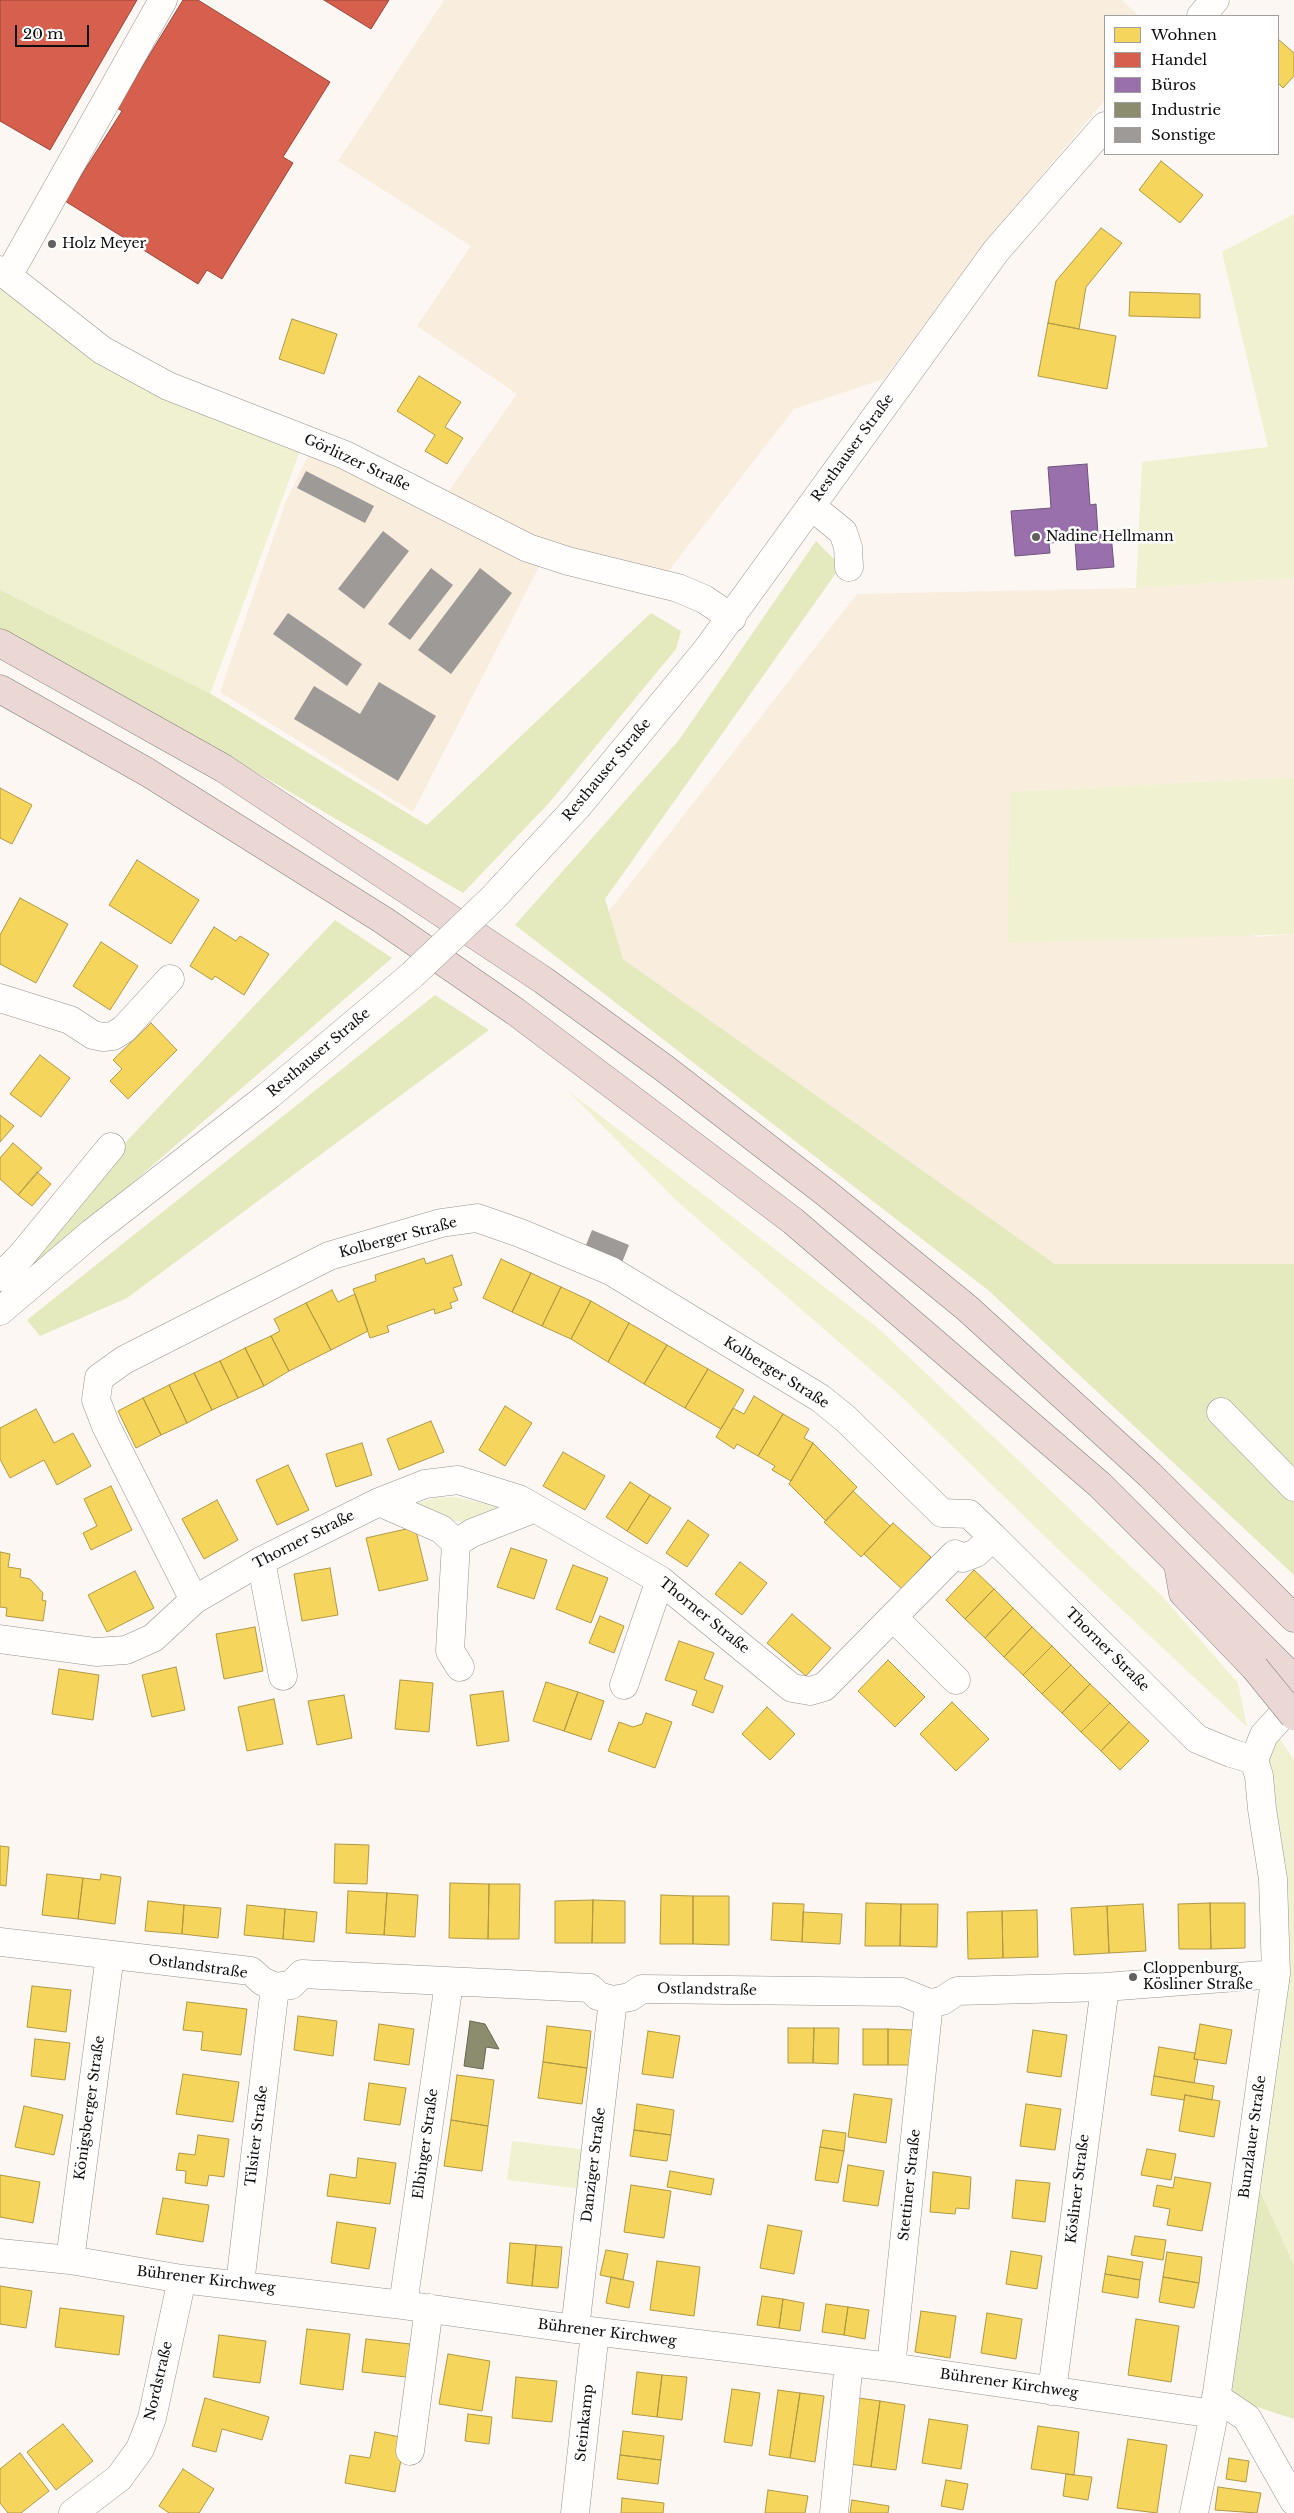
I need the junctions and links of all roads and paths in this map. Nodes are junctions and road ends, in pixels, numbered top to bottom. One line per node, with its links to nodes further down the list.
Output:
1 (163, 0): 5 (street)
2 (1215, 0): 3 (street)
3 (1202, 15)
4 (1104, 127): 6 (street, Resthauser Straße)
5 (4, 273): 8 (street, Görlitzer Straße)
6 (811, 506): 7 (street); 8 (street, Resthauser Straße)
7 (849, 567)
8 (732, 618): 15 (street, Resthauser Straße, bridge)
9 (0, 643): 28 (highway)
10 (0, 689): 30 (highway)
11 (170, 979): 12 (street)
12 (0, 998)
13 (112, 1147): 14 (street)
14 (0, 1277)
15 (0, 1311)
16 (1221, 1412): 17 (street)
17 (1294, 1487)
18 (379, 1502): 19 (street, Thorner Straße); 22 (street); 24 (street, Thorner Straße)
19 (533, 1509): 22 (street); 25 (street, Thorner Straße)
20 (942, 1513): 21 (street); 23 (street); 26 (street, Kolberger Straße)
21 (993, 1537): 23 (street); 38 (street, Thorner Straße)
22 (456, 1542): 31 (street)
23 (954, 1554): 27 (street, Thorner Straße)
24 (261, 1561): 26 (street, Thorner Straße); 32 (street)
25 (660, 1580): 27 (street, Thorner Straße); 35 (street)
26 (194, 1600): 29 (street, Thorner Straße)
27 (892, 1617): 34 (street)
28 (1294, 1618)
29 (0, 1639)
30 (1263, 1661): 33 (highway); 37 (highway, bridge)
31 (449, 1663)
32 (283, 1676)
33 (1294, 1679)
34 (956, 1680)
35 (624, 1685)
36 (1294, 1702): 38 (street)
37 (1294, 1716)
38 (1254, 1760): 41 (street, Bunzlauer Straße)
39 (0, 1942): 40 (street, Ostlandstraße)
40 (110, 1955): 43 (street, Ostlandstraße); 48 (street, Königsberger Straße)
41 (1276, 1974): 44 (street); 56 (street, Bunzlauer Straße)
42 (449, 1983): 43 (street); 45 (street); 51 (street, Elbinger Straße)
43 (275, 1987): 50 (street, Tilsiter Straße)
44 (1105, 1987): 46 (street); 55 (street, Kösliner Straße)
45 (614, 2000): 46 (street, Ostlandstraße); 52 (street, Danziger Straße)
46 (929, 2003): 54 (street, Stettiner Straße)
47 (0, 2254): 48 (street, Bührener Kirchweg)
48 (70, 2260): 49 (street, Bührener Kirchweg)
49 (182, 2278): 50 (street, Bührener Kirchweg); 59 (street, Nordstraße)
50 (240, 2284): 51 (street, Bührener Kirchweg)
51 (416, 2306): 52 (street, Bührener Kirchweg); 57 (street, Elbinger Straße)
52 (585, 2331): 53 (street, Bührener Kirchweg); 60 (street, Steinkamp)
53 (849, 2362): 54 (street, Bührener Kirchweg); 61 (street)
54 (891, 2367): 55 (street, Bührener Kirchweg)
55 (1052, 2391): 56 (street, Bührener Kirchweg)
56 (1215, 2405): 58 (street); 62 (street, Bunzlauer Straße)
57 (410, 2451)
58 (1294, 2501)
59 (73, 2513)
60 (575, 2513)
61 (834, 2513)
62 (1194, 2513)

